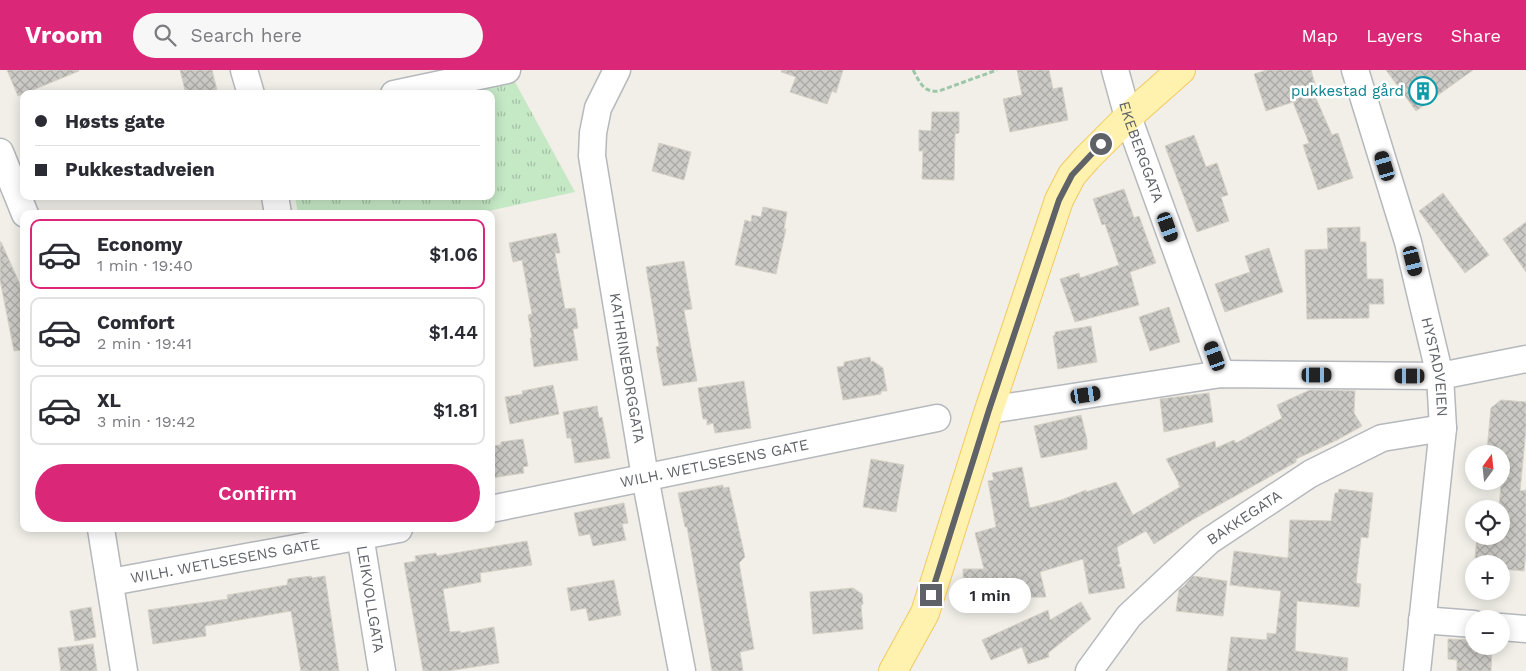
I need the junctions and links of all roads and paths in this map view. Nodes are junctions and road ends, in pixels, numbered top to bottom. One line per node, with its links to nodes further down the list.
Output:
1 (244, 70): 9 (street)
2 (507, 70): 10 (street)
3 (618, 70): 20 (street, KATHRINEBORGGATA)
4 (913, 70): 5 (path)
5 (997, 70)
6 (1115, 70): 11 (street, EKEBERGGATA)
7 (1181, 70): 11 (main road)
8 (1356, 70): 16 (street, HYSTADVEIEN)
9 (250, 90)
10 (413, 90)
11 (1128, 117): 15 (street, EKEBERGGATA); 17 (main road)
12 (0, 152): 13 (street)
13 (23, 210)
14 (1526, 359): 16 (street)
15 (1221, 374): 16 (street); 17 (street)
16 (1440, 376): 19 (street, HYSTADVEIEN)
17 (989, 410): 32 (main road)
18 (938, 418): 20 (street, WILH. WETLSESENS GATE)
19 (1443, 428): 25 (street, HYSTADVEIEN); 33 (street, BAKKEGATA)
20 (645, 477): 21 (street, WILH. WETLSESENS GATE); 31 (street, KATHRINEBORGGATA)
21 (495, 508)
22 (103, 532): 24 (street)
23 (360, 533): 24 (street, WILH. WETLSESENS GATE); 30 (street, LEIKVOLLGATA)
24 (111, 582): 29 (street)
25 (1422, 620): 26 (street); 34 (street, HYSTADVEIEN)
26 (1465, 623)
27 (1510, 628): 28 (street)
28 (1526, 629)
29 (124, 671)
30 (382, 671)
31 (682, 671)
32 (893, 671)
33 (1089, 671)
34 (1417, 671)

